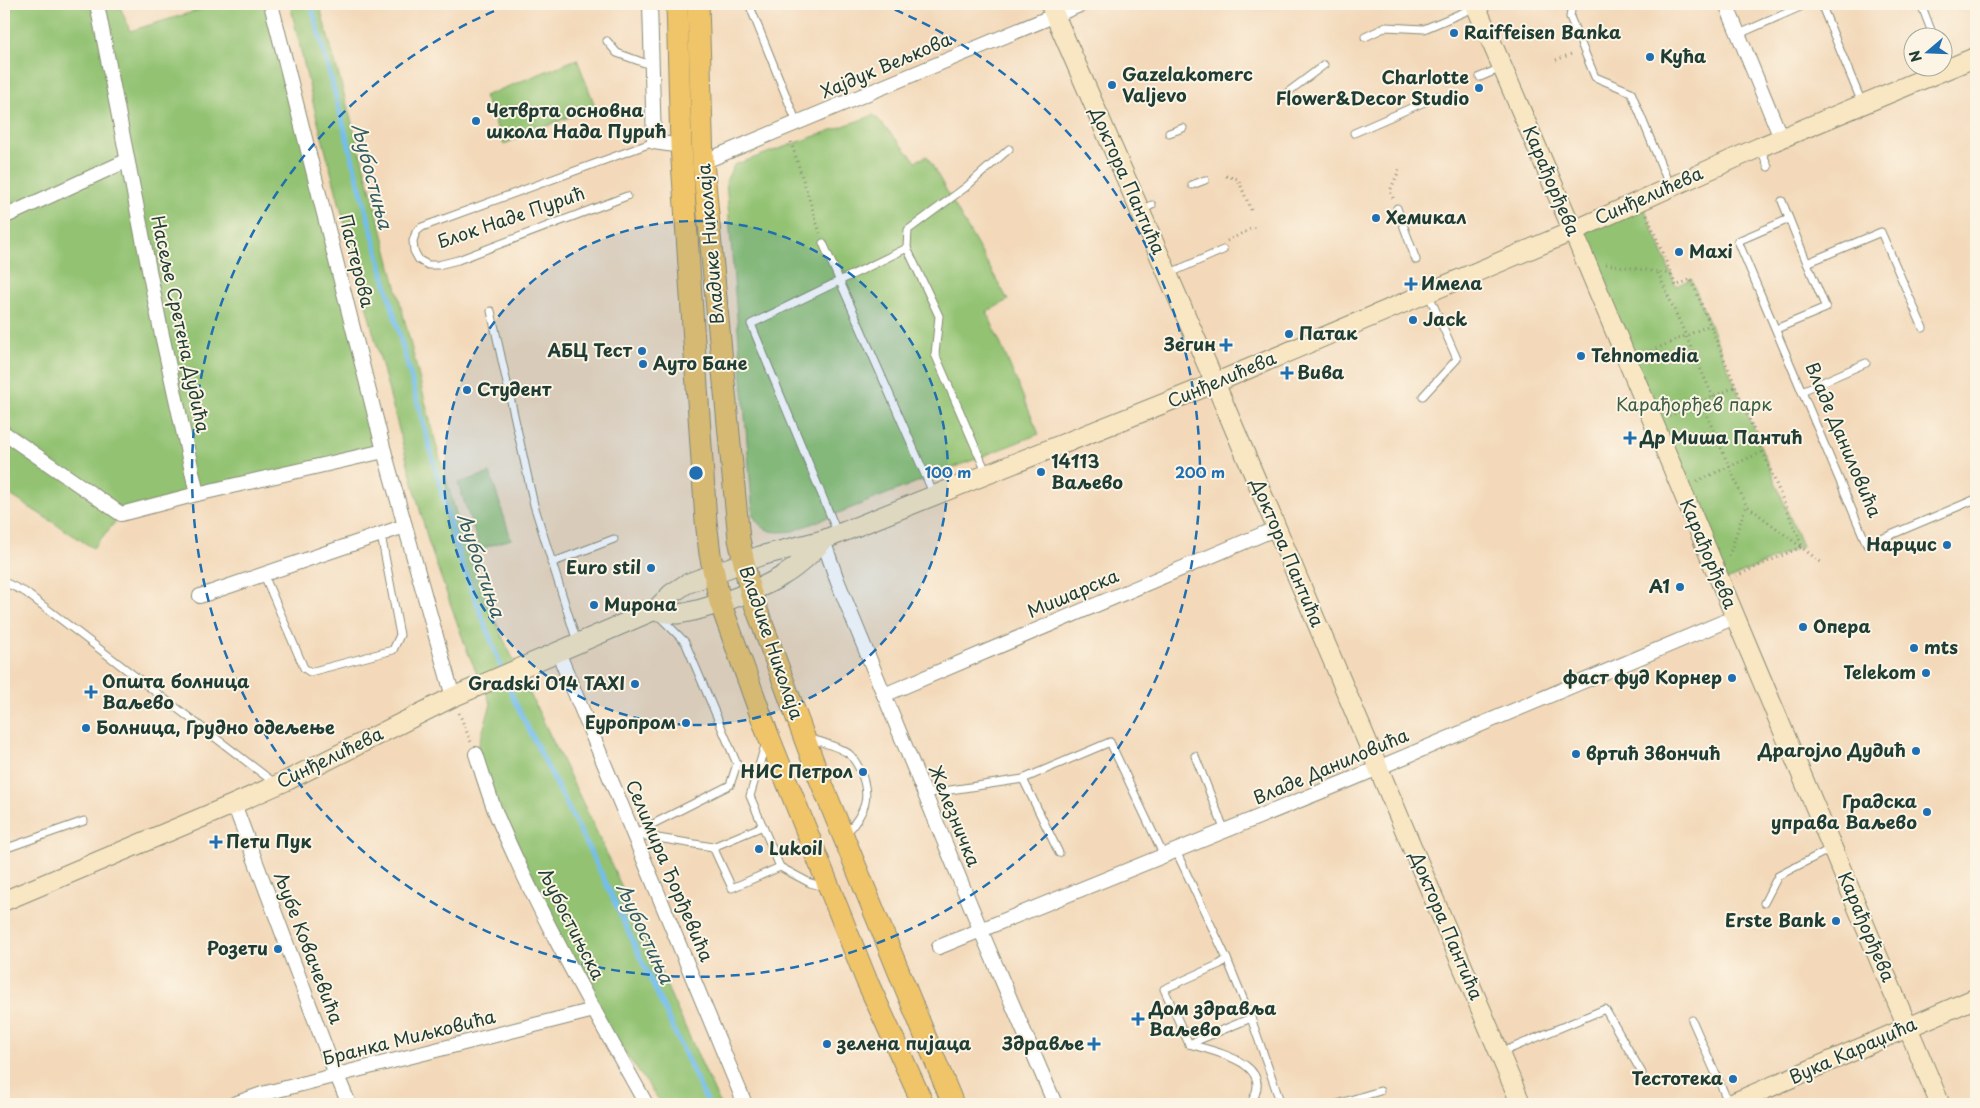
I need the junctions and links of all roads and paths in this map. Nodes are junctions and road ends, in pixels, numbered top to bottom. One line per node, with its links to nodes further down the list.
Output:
1 (97, 4): 38 (street, Насеље Сретена Дудића)
2 (271, 4): 81 (street, Пастерова)
3 (650, 4): 23 (street)
4 (676, 4): 35 (main road, Владике Николаја)
5 (698, 4): 39 (main road, Владике Николаја)
6 (749, 4): 29 (lane)
7 (1082, 4): 14 (street, Хајдук Вељкова)
8 (1572, 4): 19 (lane)
9 (1726, 4): 16 (street)
10 (1808, 4): 16 (lane)
11 (1821, 4): 28 (lane)
12 (1921, 4): 15 (lane)
13 (1476, 5): 17 (lane); 24 (street, Карађорђева)
14 (1052, 10): 29 (street, Хајдук Вељкова); 62 (street, Доктора Пантића)
15 (1930, 28)
16 (1739, 34): 33 (street)
17 (1366, 37)
18 (607, 41): 23 (lane)
19 (1584, 49): 21 (path); 45 (lane)
20 (1976, 56): 28 (street, Синђелићева)
21 (1556, 60)
22 (1324, 65): 26 (lane)
23 (653, 66): 34 (street)
24 (1502, 68): 25 (lane); 54 (street, Карађорђева)
25 (1480, 77)
26 (1284, 95)
27 (1438, 96): 32 (lane)
28 (1862, 104): 33 (street, Синђелићева)
29 (792, 125): 39 (street, Хајдук Вељкова); 55 (path)
30 (1183, 128): 31 (lane)
31 (1169, 133)
32 (1354, 133)
33 (1781, 138): 36 (street, Синђелићева)
34 (654, 142): 35 (street, Блок Наде Пурић); 46 (lane, Блок Наде Пурић)
35 (681, 146): 99 (main road, Владике Николаја)
36 (1760, 147): 40 (lane); 45 (street, Синђелићева)
37 (1009, 149): 56 (lane)
38 (126, 161): 51 (street); 86 (street, Насеље Сретена Дудића)
39 (703, 162): 96 (main road, Владике Николаја)
40 (1768, 167)
41 (1400, 168): 49 (path)
42 (1226, 176): 50 (path)
43 (1205, 180): 44 (lane)
44 (1192, 185)
45 (1670, 187): 47 (street, Синђелићева)
46 (627, 196)
47 (1641, 200): 54 (street, Синђелићева); 63 (path)
48 (1782, 201): 52 (lane)
49 (1397, 208): 58 (lane)
50 (1250, 210)
51 (4, 217)
52 (1789, 219): 60 (lane); 69 (lane, Владе Даниловића)
53 (1258, 226): 57 (path)
54 (1573, 231): 59 (street, Карађорђева); 65 (street, Синђелићева)
55 (823, 243): 64 (lane)
56 (908, 248): 64 (lane); 84 (lane)
57 (1222, 250): 62 (lane)
58 (1416, 260)
59 (1585, 260): 61 (path); 71 (street, Карађорђева)
60 (1807, 263): 68 (lane); 69 (lane)
61 (1658, 273): 63 (path); 70 (path)
62 (1168, 274): 73 (street, Доктора Пантића)
63 (1671, 274): 67 (path)
64 (839, 280): 87 (lane); 93 (lane)
65 (1428, 292): 73 (street, Синђелићева); 76 (lane)
66 (491, 311): 98 (lane)
67 (1710, 325): 70 (path); 74 (path)
68 (1923, 328)
69 (1776, 329): 75 (lane, Владе Даниловића)
70 (1686, 336): 71 (path); 77 (path)
71 (1628, 361): 79 (street, Карађорђева)
72 (1866, 362): 75 (lane)
73 (1215, 383): 84 (street, Синђелићева); 91 (street, Доктора Пантића)
74 (1735, 387): 77 (path); 82 (path)
75 (1802, 391): 88 (lane, Владе Даниловића)
76 (1423, 396)
77 (1713, 397): 78 (path)
78 (1701, 402): 79 (path); 83 (path)
79 (1653, 422): 85 (street, Карађорђева)
80 (4, 433): 86 (street)
81 (384, 451): 86 (street); 90 (street, Пастерова)
82 (1762, 452): 83 (path); 95 (path)
83 (1729, 466): 85 (path); 89 (path)
84 (987, 475): 87 (street, Синђелићева)
85 (1681, 488): 102 (street, Карађорђева)
86 (197, 494)
87 (934, 496): 93 (street, Синђелићева)
88 (1976, 498)
89 (1746, 505): 95 (path); 102 (path)
90 (405, 526): 92 (street); 111 (street, Пастерова)
91 (1277, 528): 110 (street, Мишарска); 116 (street, Доктора Пантића)
92 (381, 535): 100 (street); 100 (lane)
93 (831, 537): 96 (street, Синђелићева); 103 (street, Синђелићева); 110 (street, Железничка)
94 (614, 539): 98 (lane)
95 (1802, 546): 97 (path); 102 (path)
96 (744, 562): 99 (street, Синђелићева); 103 (main road, Владике Николаја)
97 (1822, 562)
98 (551, 563): 108 (lane)
99 (714, 573): 105 (main road, Владике Николаја); 106 (street, Синђелићева)
100 (264, 575): 104 (street)
101 (4, 582): 118 (lane)
102 (1720, 583): 107 (street, Карађорђева)
103 (750, 590): 105 (street, Синђелићева); 113 (main road, Владике Николаја)
104 (200, 596)
105 (720, 602): 106 (street, Синђелићева); 112 (main road, Владике Николаја)
106 (654, 610): 108 (street, Синђелићева); 124 (lane)
107 (1735, 617): 116 (street, Владе Даниловића); 127 (street, Карађорђева)
108 (577, 643): 109 (street, Синђелићева)
109 (558, 652): 111 (street, Синђелићева); 124 (street, Селимира Ђорђевића)
110 (884, 695): 119 (street, Железничка)
111 (452, 697): 114 (path); 118 (street, Синђелићева)
112 (768, 735): 122 (lane); 132 (main road, Владике Николаја)
113 (803, 736): 125 (main road, Владике Николаја); 125 (lane)
114 (476, 754): 139 (street, Љубостињска)
115 (1194, 756): 123 (lane)
116 (1378, 768): 123 (street, Владе Даниловића); 144 (street, Доктора Пантића)
117 (1023, 779): 119 (lane); 129 (lane); 130 (lane)
118 (277, 785): 120 (street, Синђелићева)
119 (924, 794): 135 (street, Железничка)
120 (234, 804): 133 (street, Синђелићева); 146 (street, Љубе Ковачевића)
121 (84, 821): 128 (lane)
122 (763, 826): 126 (lane); 131 (lane)
123 (1225, 831): 130 (street, Владе Даниловића)
124 (633, 834): 126 (lane); 151 (street, Селимира Ђорђевића)
125 (843, 838): 153 (main road, Владике Николаја)
126 (713, 847): 131 (lane)
127 (1833, 848): 134 (lane); 142 (street, Карађорђева)
128 (4, 849)
129 (1059, 853)
130 (1170, 853): 135 (street, Владе Даниловића); 137 (lane)
131 (780, 867): 132 (lane)
132 (829, 888): 152 (main road, Владике Николаја)
133 (4, 901)
134 (1764, 903)
135 (981, 931): 136 (street, Владе Даниловића); 154 (street, Железничка)
136 (939, 947)
137 (1227, 959): 140 (lane); 143 (lane)
138 (1976, 998): 142 (street, Вука Караџића)
139 (594, 1010): 146 (street, Бранка Миљковића); 150 (street, Љубостињска)
140 (1251, 1018): 143 (lane); 156 (lane)
141 (1692, 1020): 159 (lane)
142 (1909, 1026): 159 (street, Вука Караџића); 160 (street, Карађорђева)
143 (1189, 1044): 155 (lane)
144 (1500, 1053): 145 (lane); 158 (street, Доктора Пантића)
145 (1642, 1073)
146 (337, 1076): 148 (street, Бранка Миљковића); 149 (street, Љубе Ковачевића)
147 (1380, 1091): 157 (lane)
148 (234, 1104)
149 (349, 1104)
150 (645, 1104)
151 (745, 1104)
152 (923, 1104)
153 (953, 1104)
154 (1056, 1104)
155 (1250, 1104)
156 (1281, 1104)
157 (1337, 1104)
158 (1521, 1104)
159 (1730, 1104)
160 (1940, 1104)

